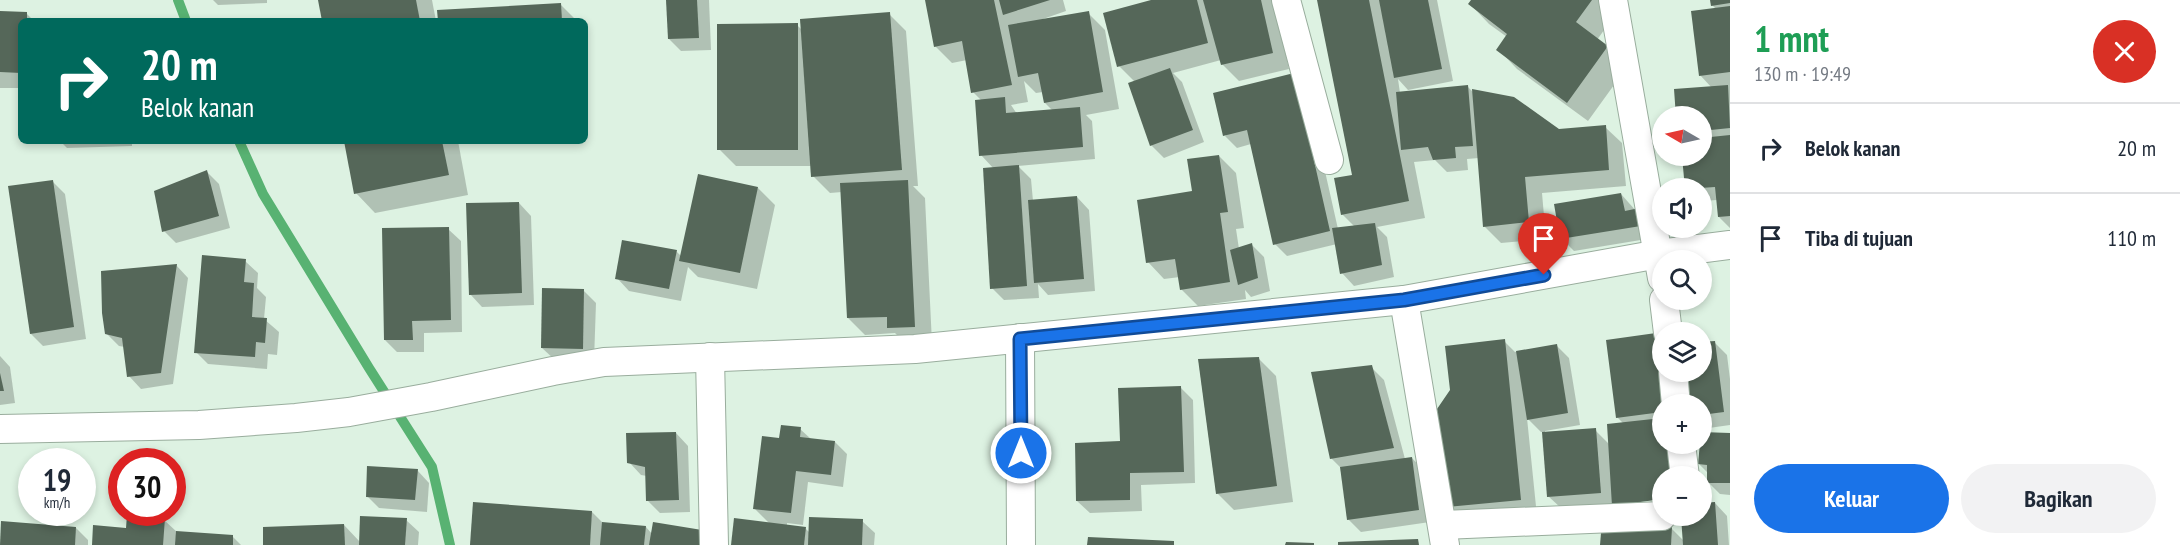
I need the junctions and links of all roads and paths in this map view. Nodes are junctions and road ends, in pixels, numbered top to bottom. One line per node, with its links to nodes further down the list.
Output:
1 (1286, 0): 3 (street)
2 (1613, 0): 5 (street)
3 (1329, 160)
4 (1730, 245): 6 (street)
5 (1658, 250)
6 (1712, 250)
7 (1652, 267): 8 (street)
8 (1404, 300): 9 (street); 13 (street)
9 (1020, 339): 10 (street); 15 (street)
10 (710, 357): 11 (street); 14 (street)
11 (0, 429)
12 (1652, 517): 13 (street)
13 (1444, 535)
14 (714, 545)
15 (1021, 545)

